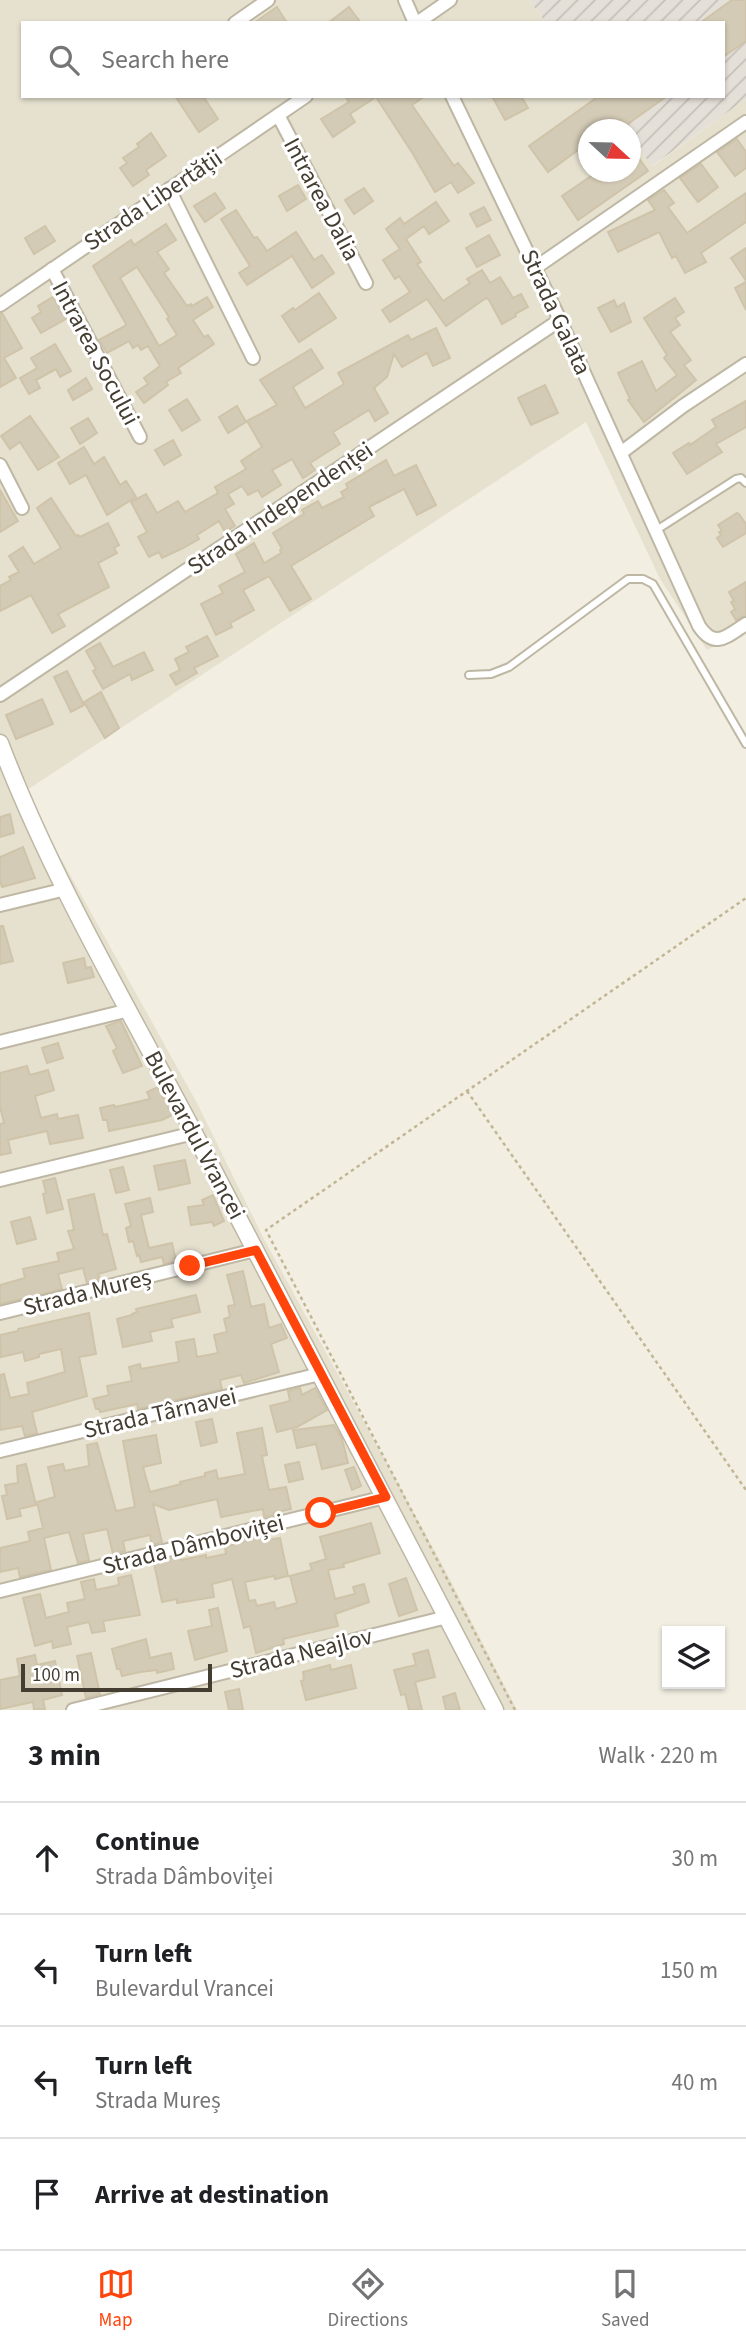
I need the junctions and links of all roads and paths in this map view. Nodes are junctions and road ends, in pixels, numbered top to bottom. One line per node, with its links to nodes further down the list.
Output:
1 (268, 0): 4 (street)
2 (405, 0): 5 (street)
3 (450, 0): 6 (street)
4 (237, 21)
5 (415, 21)
6 (419, 21)
7 (303, 98): 9 (street, Strada Libertății)
8 (453, 98): 12 (street, Strada Galata)
9 (278, 115): 11 (street, Strada Libertății); 14 (street, Intrarea Dalia)
10 (746, 122): 12 (street)
11 (169, 189): 13 (street, Strada Libertății); 17 (street)
12 (535, 268): 16 (street, Strada Galata)
13 (52, 269): 15 (street, Strada Libertății); 19 (street, Intrarea Socului)
14 (366, 283)
15 (0, 304)
16 (560, 320): 20 (street, Strada Galata); 27 (street, Strada Independenței)
17 (253, 358)
18 (746, 363): 20 (street)
19 (140, 437)
20 (622, 452): 24 (street, Strada Galata)
21 (0, 465): 23 (street)
22 (746, 483): 24 (lane)
23 (22, 508)
24 (656, 531): 25 (street, Strada Galata)
25 (746, 624)
26 (469, 675): 29 (lane)
27 (0, 695)
28 (0, 743): 30 (street, Bulevardul Vrancei)
29 (746, 744)
30 (66, 889): 32 (street); 33 (street, Bulevardul Vrancei)
31 (746, 898): 35 (path)
32 (0, 905)
33 (129, 1010): 34 (street); 36 (street, Bulevardul Vrancei)
34 (0, 1042)
35 (467, 1091): 42 (path); 48 (path)
36 (194, 1133): 37 (street); 38 (street, Bulevardul Vrancei)
37 (0, 1180)
38 (256, 1250): 39 (street, Strada Mureș); 40 (street, Bulevardul Vrancei)
39 (0, 1313)
40 (320, 1374): 41 (street, Strada Târnavei); 43 (street, Bulevardul Vrancei)
41 (0, 1451)
42 (746, 1490)
43 (386, 1497): 44 (street, Strada Dâmboviței); 45 (street, Bulevardul Vrancei)
44 (0, 1591)
45 (447, 1617): 46 (street, Strada Neajlov); 47 (street, Bulevardul Vrancei)
46 (74, 1710)
47 (495, 1710)
48 (515, 1710)

